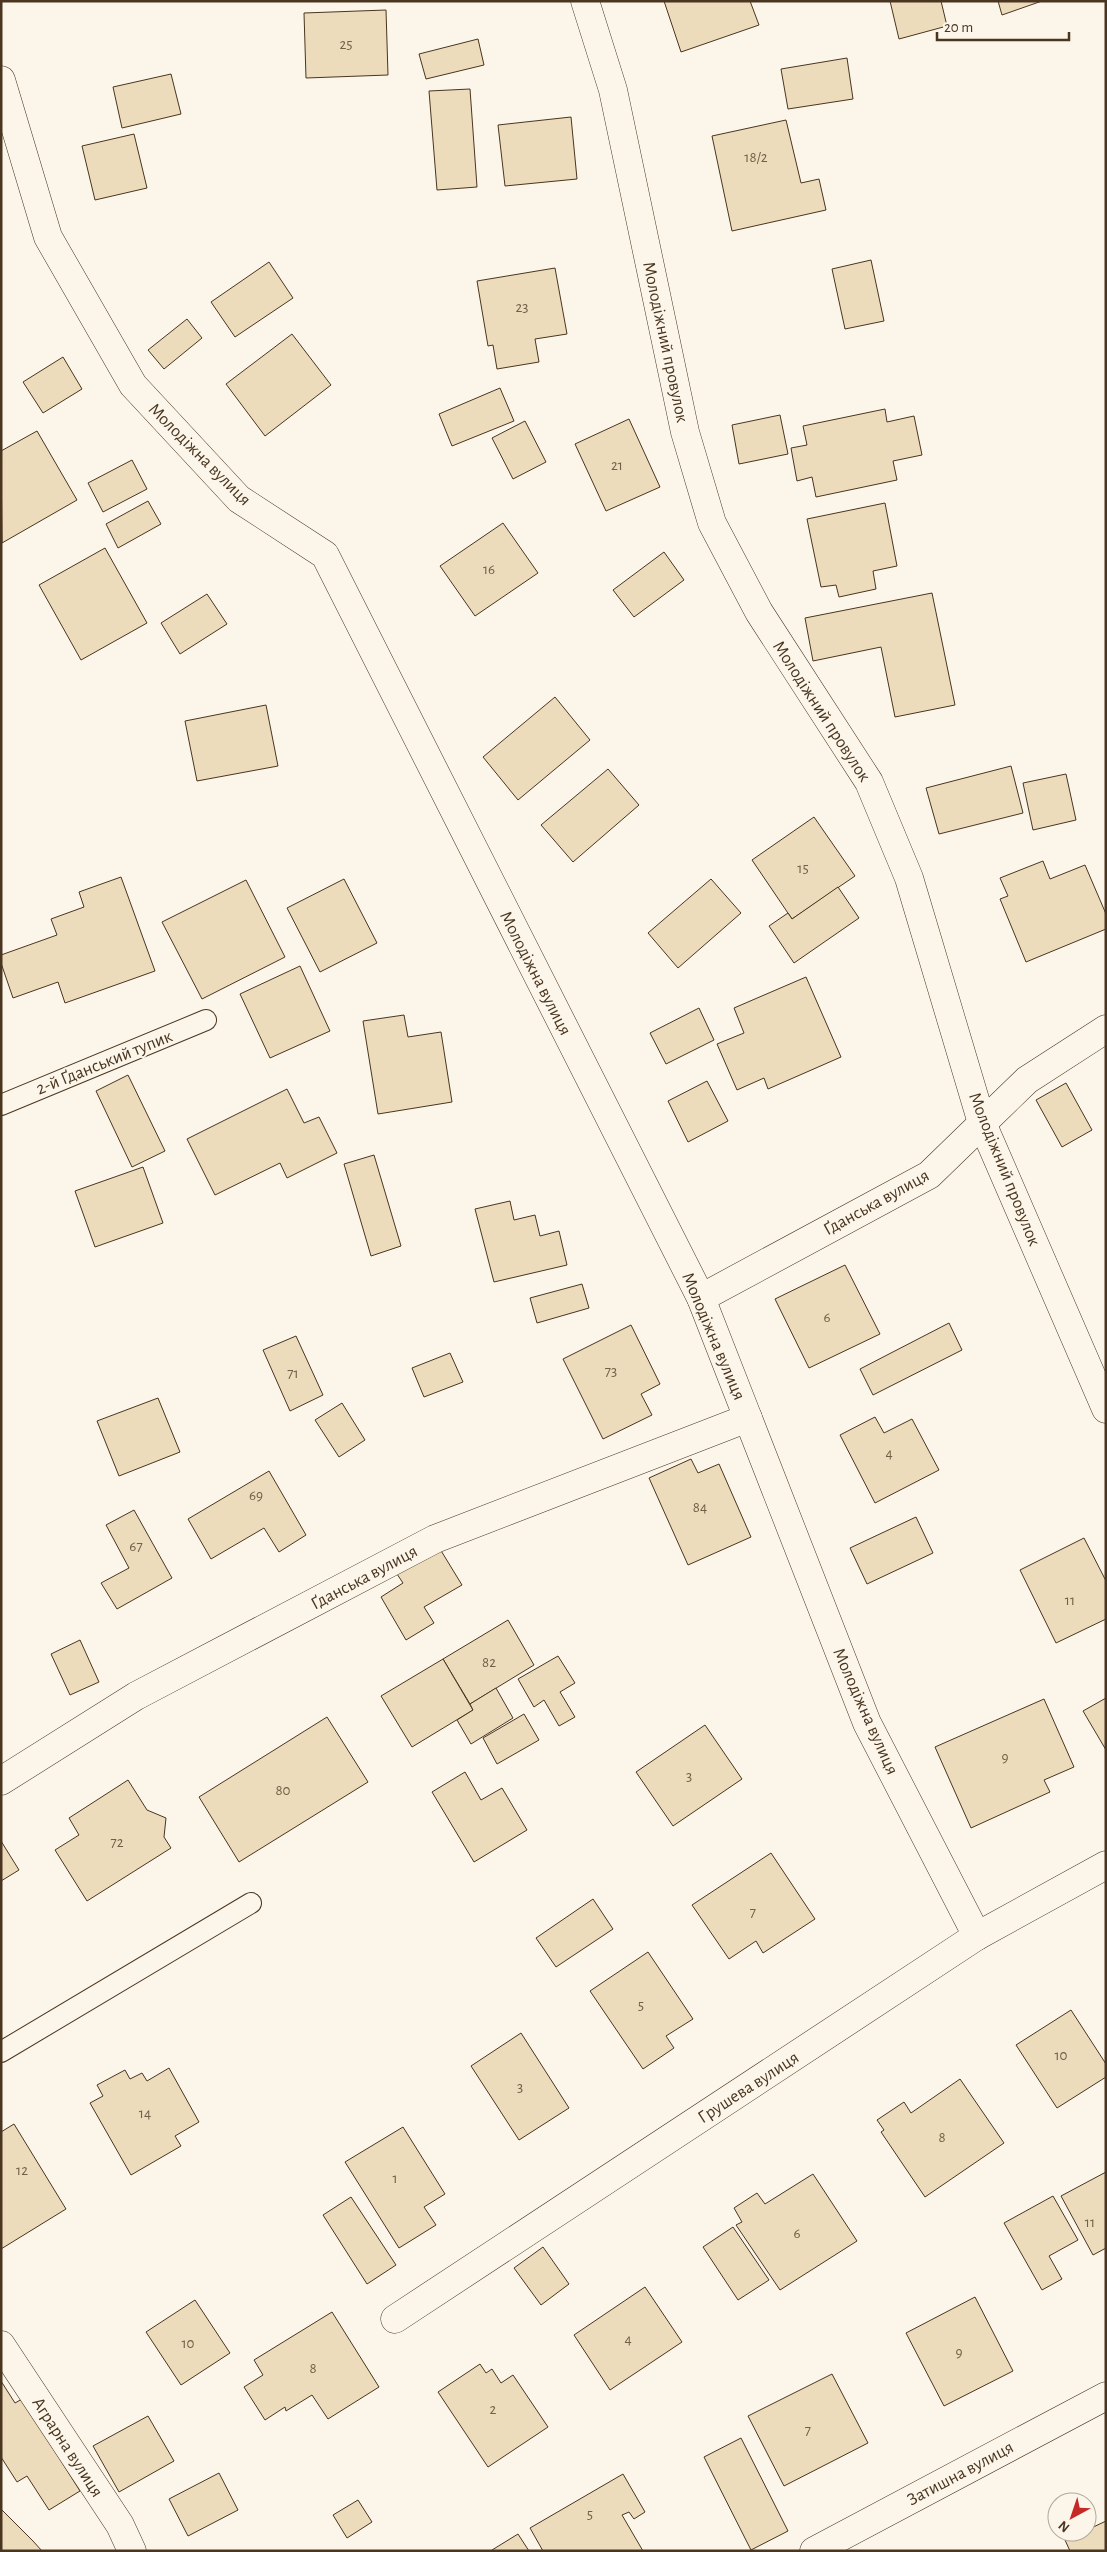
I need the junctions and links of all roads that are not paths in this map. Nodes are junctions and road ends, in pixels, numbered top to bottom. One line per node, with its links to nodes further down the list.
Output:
1 (585, 1): 6 (street, Молодіжний провулок)
2 (1, 80): 7 (street, Молодіжна вулиця)
3 (206, 1020): 5 (lane, 2-й Ґданський тупик)
4 (1106, 1029): 6 (street, Ґданська вулиця)
5 (1, 1104)
6 (982, 1123): 7 (street, Ґданська вулиця); 8 (street, Молодіжний провулок)
7 (701, 1298): 9 (street, Молодіжна вулиця)
8 (1106, 1409)
9 (748, 1418): 10 (street, Ґданська вулиця); 13 (street, Молодіжна вулиця)
10 (1, 1781)
11 (1106, 1865): 13 (street, Грушева вулиця)
12 (252, 1903): 14 (lane)
13 (977, 1936): 15 (street, Грушева вулиця)
14 (1, 2052)
15 (395, 2319)
16 (1, 2345): 18 (street, Аграрна вулиця)
17 (1106, 2396): 19 (street, Затишна вулиця)
18 (132, 2551)
19 (814, 2551)

